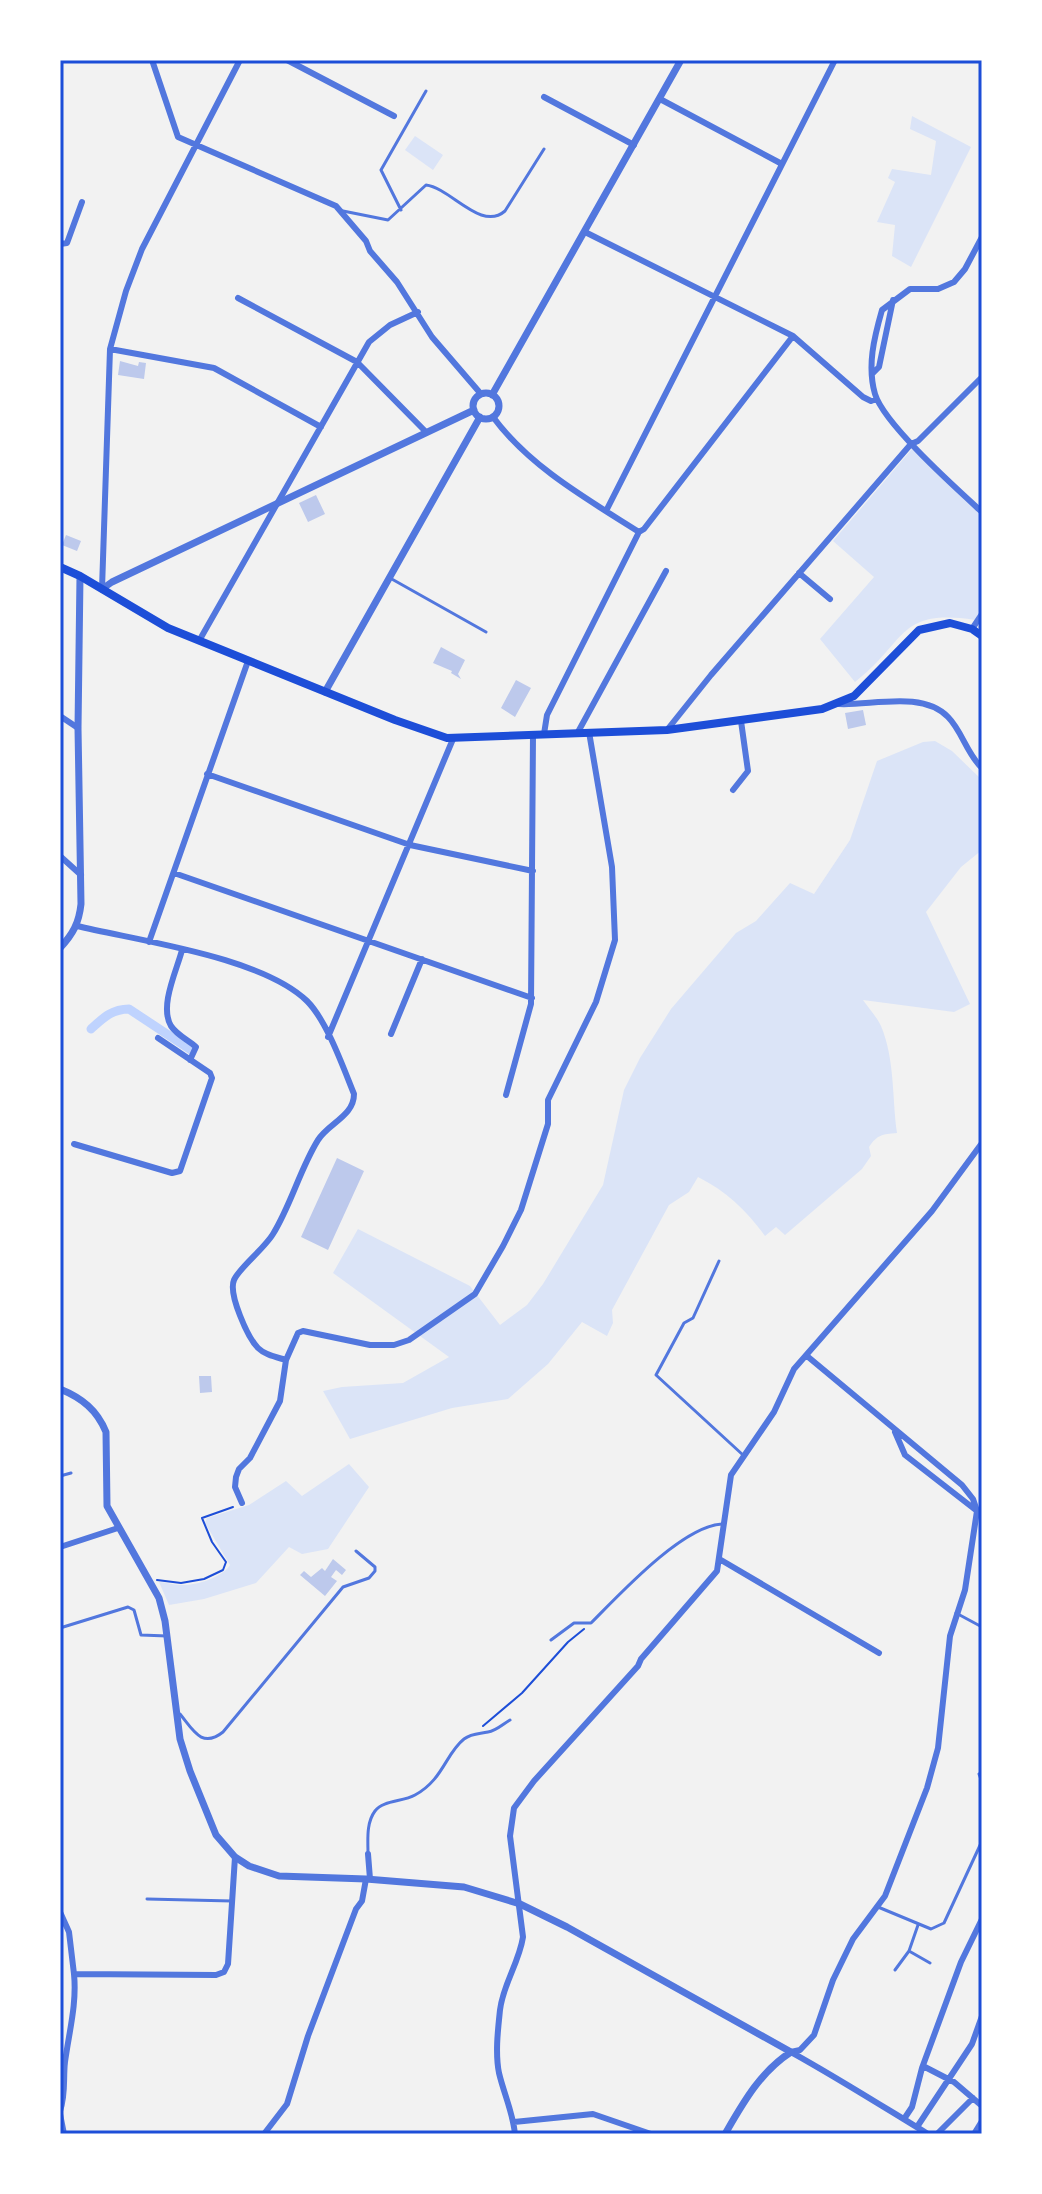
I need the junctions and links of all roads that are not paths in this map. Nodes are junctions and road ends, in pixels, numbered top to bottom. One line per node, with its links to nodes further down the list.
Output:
1 (152, 60): 10 (street)
2 (240, 60): 10 (street)
3 (287, 60): 9 (street)
4 (681, 60): 8 (street)
5 (835, 60): 13 (street)
6 (426, 91): 16 (lane)
7 (544, 97): 11 (street)
8 (660, 99): 11 (street); 13 (street)
9 (394, 116)
10 (196, 145): 15 (street); 24 (street)
11 (634, 145): 17 (street)
12 (544, 149): 16 (lane)
13 (782, 164): 20 (street)
14 (82, 202): 19 (street)
15 (339, 209): 16 (lane); 22 (street)
16 (401, 210)
17 (585, 232): 20 (street); 28 (street)
18 (982, 237): 29 (street)
19 (60, 244)
20 (715, 297): 23 (street); 37 (street)
21 (238, 298): 25 (street)
22 (418, 312): 25 (street); 27 (street)
23 (793, 336): 29 (street); 39 (street)
24 (110, 349): 33 (street); 45 (street)
25 (357, 362): 33 (street); 34 (street)
26 (982, 377): 35 (street)
27 (481, 394): 28 (street); 30 (street)
28 (492, 395): 32 (street)
29 (876, 399): 35 (street)
30 (474, 410): 31 (street); 34 (street)
31 (480, 417): 32 (street); 44 (street)
32 (493, 417): 37 (street)
33 (321, 427): 36 (street)
34 (426, 432): 36 (street)
35 (911, 444): 38 (street); 42 (street)
36 (276, 505): 45 (street); 51 (street)
37 (606, 511): 39 (street)
38 (982, 512)
39 (639, 532): 61 (street)
40 (60, 567): 43 (main road)
41 (666, 571): 59 (street)
42 (799, 573): 46 (street); 58 (street)
43 (80, 576): 45 (main road); 57 (street)
44 (390, 578): 49 (lane); 53 (street)
45 (102, 589): 51 (main road)
46 (830, 599)
47 (982, 614): 48 (street)
48 (972, 629): 50 (main road); 54 (main road)
49 (486, 632)
50 (982, 636)
51 (199, 641): 52 (main road)
52 (248, 661): 53 (main road); 65 (street)
53 (325, 692): 63 (main road)
54 (839, 704): 56 (main road); 64 (street)
55 (60, 716): 57 (street)
56 (741, 721): 58 (main road); 66 (street)
57 (78, 728): 71 (street)
58 (667, 730): 60 (main road)
59 (578, 732): 60 (main road); 61 (main road)
60 (589, 732): 88 (street)
61 (544, 734): 62 (main road)
62 (533, 735): 63 (main road); 69 (street)
63 (453, 739): 67 (street)
64 (982, 768)
65 (207, 774): 67 (street); 70 (street)
66 (733, 790)
67 (410, 845): 69 (street); 73 (street)
68 (60, 856): 71 (street)
69 (533, 871): 78 (street)
70 (174, 873): 73 (street); 74 (street)
71 (82, 876): 72 (street)
72 (77, 926): 74 (street); 75 (street)
73 (370, 941): 77 (street); 80 (street)
74 (149, 942): 76 (street)
75 (60, 948)
76 (182, 950): 80 (street); 82 (street)
77 (422, 959): 78 (street); 79 (street)
78 (532, 998): 83 (street)
79 (391, 1034)
80 (328, 1037): 88 (street)
81 (158, 1038): 82 (street)
82 (193, 1055): 85 (street)
83 (506, 1095)
84 (982, 1143): 87 (street)
85 (74, 1144)
86 (719, 1261): 91 (lane)
87 (807, 1356): 90 (street); 91 (street)
88 (286, 1360): 96 (street)
89 (60, 1389): 99 (street)
90 (894, 1429): 94 (street); 97 (street)
91 (743, 1455): 98 (street)
92 (71, 1473): 93 (lane)
93 (60, 1476)
94 (967, 1490): 95 (street); 97 (street)
95 (982, 1502)
96 (242, 1503)
97 (979, 1511): 103 (street)
98 (725, 1524): 102 (street); 107 (lane)
99 (118, 1528): 100 (street); 106 (street)
100 (60, 1547)
101 (356, 1551): 109 (lane)
102 (721, 1560): 108 (street); 119 (street)
103 (956, 1613): 104 (lane); 120 (street)
104 (982, 1627)
105 (60, 1628): 106 (lane)
106 (167, 1636): 109 (street)
107 (551, 1640)
108 (879, 1653)
109 (178, 1711): 115 (street)
110 (510, 1720): 114 (lane)
111 (982, 1773): 112 (lane)
112 (982, 1782)
113 (982, 1841): 123 (lane)
114 (368, 1854): 116 (street)
115 (235, 1857): 116 (street); 118 (street)
116 (368, 1879): 119 (street); 140 (street)
117 (147, 1899): 118 (lane)
118 (232, 1901): 127 (street)
119 (520, 1904): 129 (street); 137 (street)
120 (878, 1907): 123 (lane); 129 (street)
121 (60, 1912): 127 (street)
122 (982, 1919): 130 (street)
123 (918, 1925): 124 (lane)
124 (909, 1951): 125 (lane); 126 (lane)
125 (930, 1963)
126 (895, 1970)
127 (74, 1974): 134 (street)
128 (982, 2016): 131 (street)
129 (791, 2052): 135 (street); 143 (street)
130 (923, 2066): 131 (street); 135 (street)
131 (947, 2079): 132 (street); 138 (street)
132 (973, 2098): 133 (street); 145 (street)
133 (982, 2106)
134 (60, 2113): 139 (street)
135 (904, 2119): 138 (street)
136 (982, 2121): 146 (street)
137 (514, 2122): 141 (street); 142 (street)
138 (917, 2127): 144 (street)
139 (64, 2134)
140 (264, 2134)
141 (515, 2134)
142 (651, 2134)
143 (725, 2134)
144 (927, 2134)
145 (937, 2134)
146 (974, 2134)

